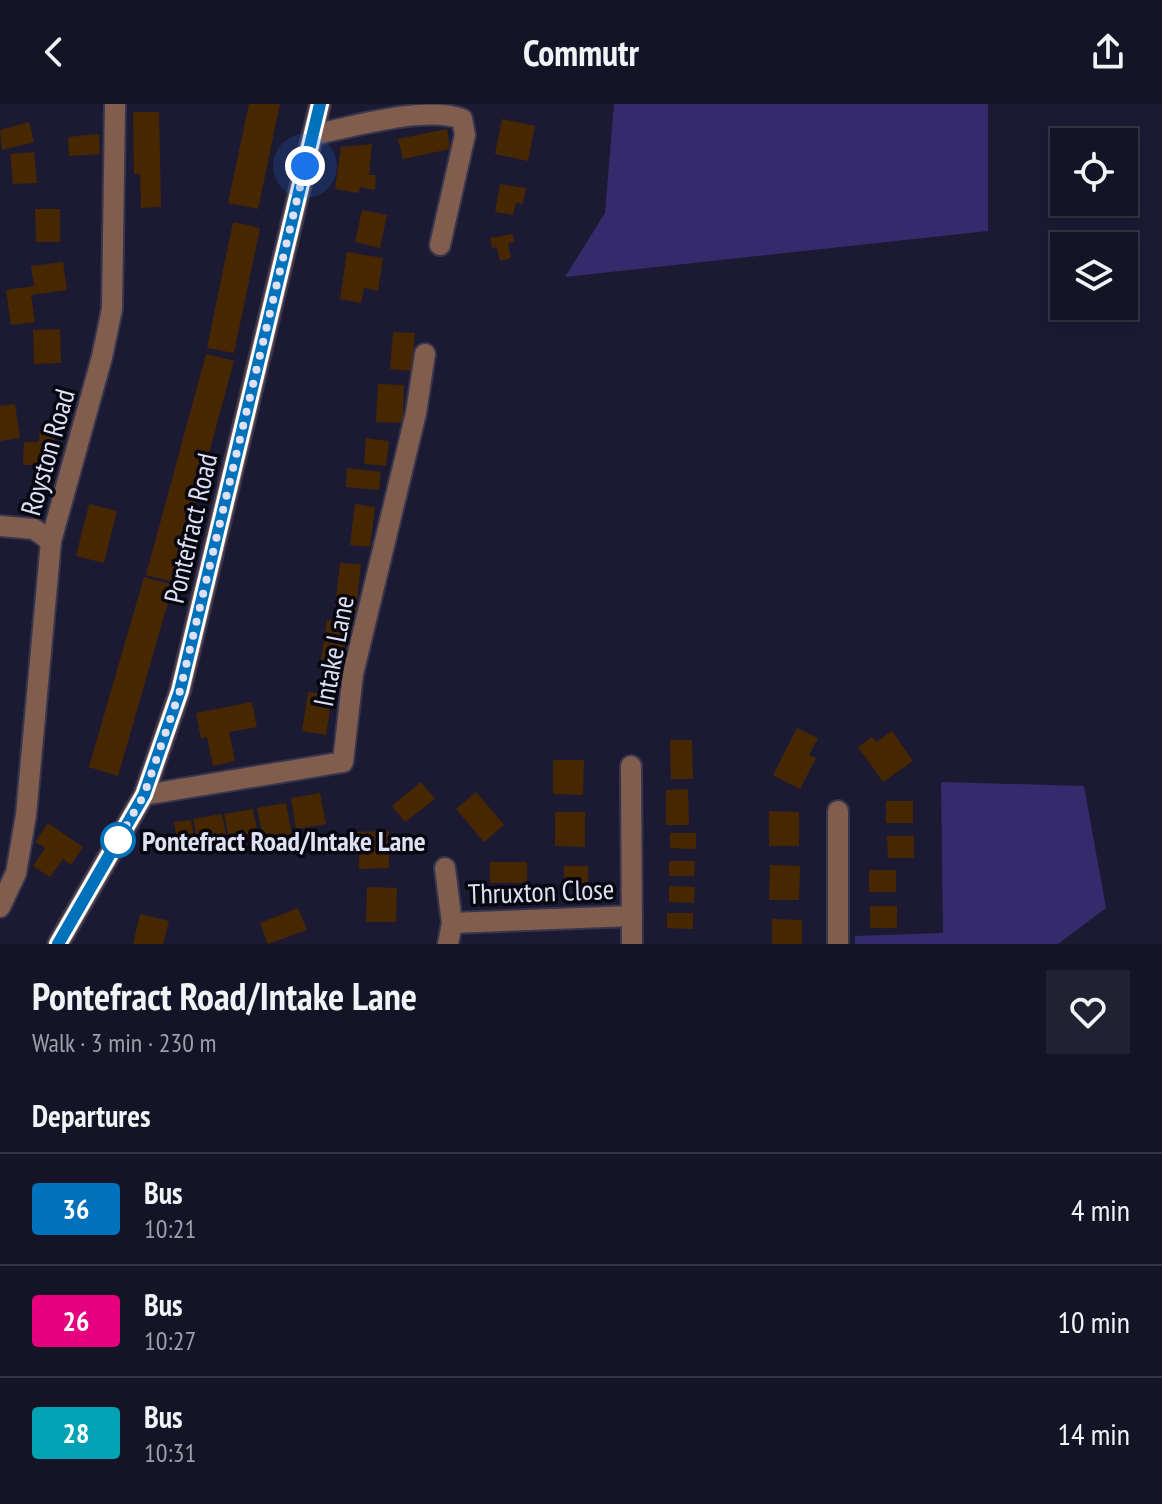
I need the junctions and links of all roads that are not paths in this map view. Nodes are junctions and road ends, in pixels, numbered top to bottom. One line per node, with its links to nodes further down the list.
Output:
1 (115, 104): 7 (street, Royston Road)
2 (320, 104): 3 (street, Pontefract Road)
3 (313, 135): 4 (street); 9 (street, Pontefract Road)
4 (440, 245)
5 (425, 354): 9 (street, Intake Lane)
6 (1, 521): 7 (street)
7 (51, 541): 12 (street, Royston Road)
8 (631, 766): 13 (street)
9 (144, 795): 15 (street, Pontefract Road)
10 (838, 811): 18 (street)
11 (445, 868): 14 (street, Thruxton Close)
12 (0, 907)
13 (632, 916): 14 (street, Thruxton Close); 17 (street)
14 (452, 923): 16 (street, Thruxton Close)
15 (58, 944)
16 (448, 944)
17 (632, 944)
18 (838, 944)

